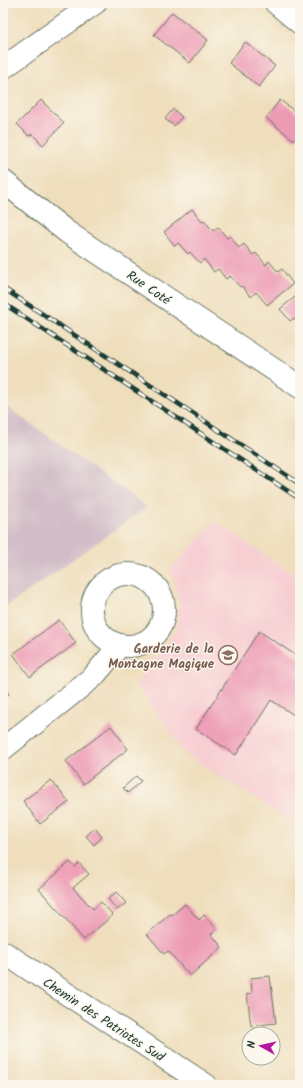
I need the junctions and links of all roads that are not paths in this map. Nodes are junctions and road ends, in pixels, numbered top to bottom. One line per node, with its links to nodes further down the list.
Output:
1 (95, 3): 4 (street)
2 (276, 3): 3 (street)
3 (300, 23)
4 (3, 68)
5 (3, 181): 6 (street, Rue Coté)
6 (300, 387)
7 (120, 645): 8 (street)
8 (3, 750)
9 (3, 952): 10 (street, Chemin des Patriotes Sud)
10 (206, 1085)

